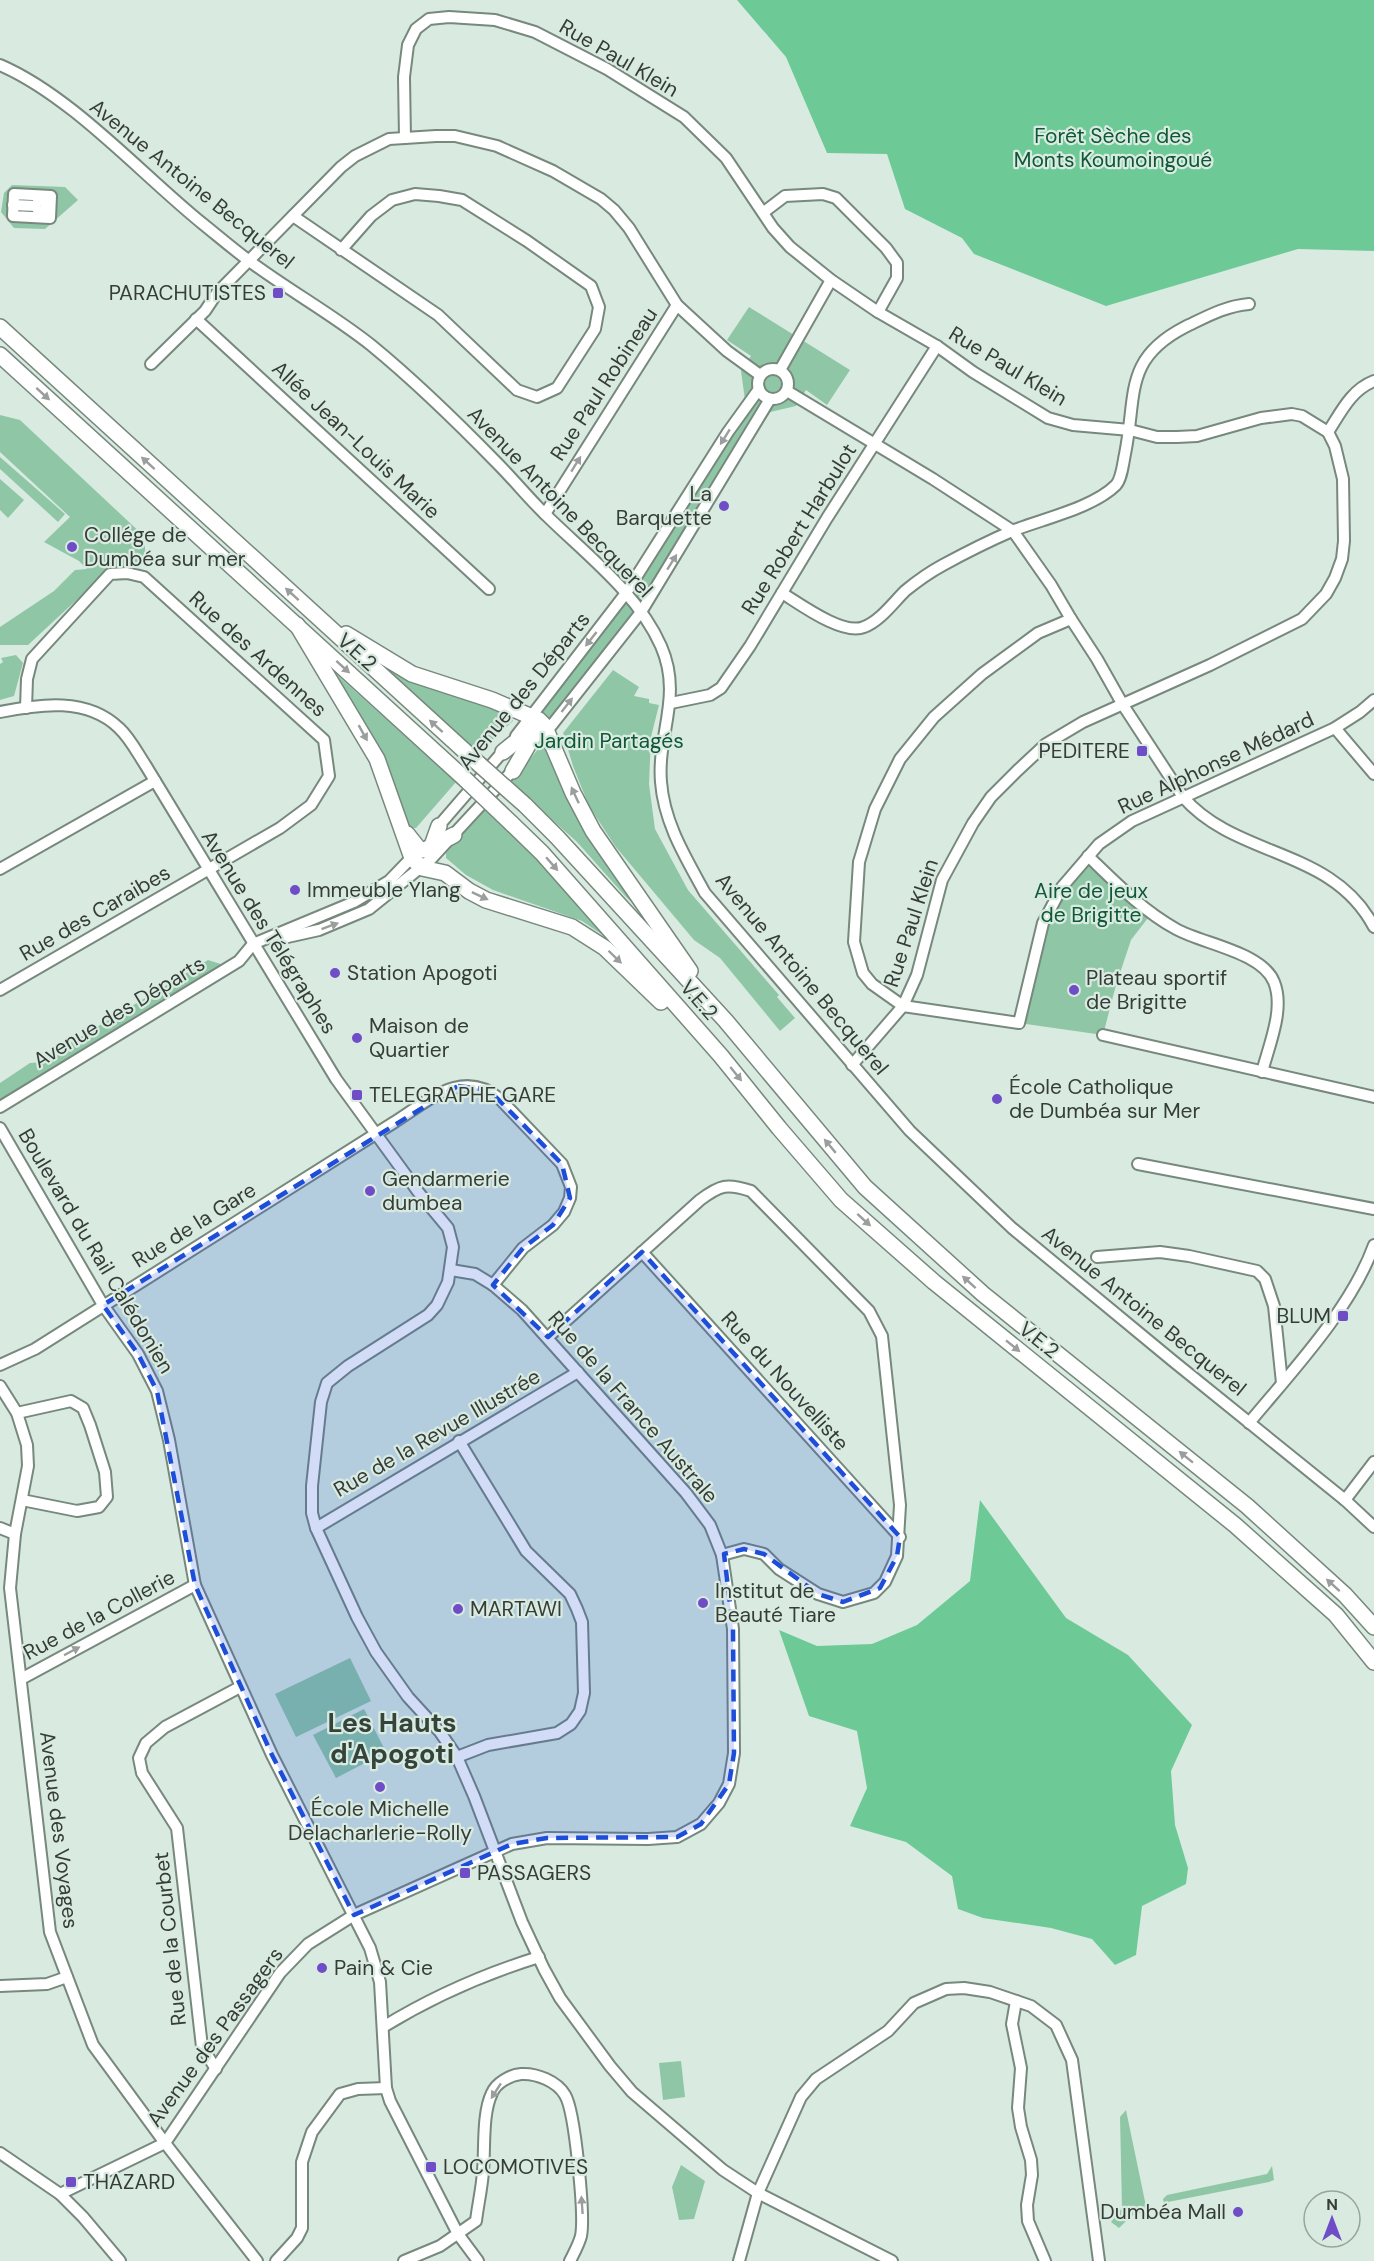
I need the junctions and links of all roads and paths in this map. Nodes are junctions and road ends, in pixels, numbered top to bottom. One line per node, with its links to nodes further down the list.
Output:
1 (0, 65): 7 (street, Avenue Antoine Becquerel)
2 (405, 138): 4 (street, Rue Paul Klein); 5 (street); 10 (street)
3 (41, 206): 3 (street)
4 (764, 212): 8 (street, Rue Paul Klein); 11 (street)
5 (292, 216): 6 (street); 7 (street)
6 (341, 250): 6 (street)
7 (249, 260): 12 (street); 26 (street, Avenue Antoine Becquerel)
8 (831, 280): 11 (street, Rue Paul Klein); 17 (street)
9 (1249, 304): 23 (street)
10 (677, 305): 18 (street); 26 (street, Rue Paul Robineau, one-way to 10)
11 (878, 312): 14 (street, Rue Paul Klein)
12 (196, 319): 16 (street); 28 (street, Allée Jean-Louis Marie)
13 (0, 327): 31 (highway, V.E.2, one-way to 13)
14 (937, 346): 23 (street, Rue Paul Klein); 25 (street, Rue Robert Harbulot)
15 (0, 355): 34 (highway, V.E.2, one-way to 34)
16 (151, 364)
17 (780, 370): 18 (street); 21 (street)
18 (760, 375): 20 (street)
19 (1374, 381): 24 (street)
20 (759, 389): 22 (street); 29 (street, Avenue des Départs, one-way to 29)
21 (787, 391): 22 (street); 25 (street)
22 (770, 399): 32 (street, Avenue des Départs, one-way to 22)
23 (1130, 430): 24 (street, Rue Paul Klein); 27 (street)
24 (1328, 432): 37 (street, Rue Paul Klein)
25 (874, 445): 27 (street); 30 (street, Rue Robert Harbulot)
26 (545, 514): 29 (street, Avenue Antoine Becquerel)
27 (1013, 531): 30 (street); 33 (street)
28 (489, 589)
29 (626, 593): 32 (street, Avenue Antoine Becquerel); 40 (street, Avenue des Départs, one-way to 40)
30 (782, 593): 36 (street, Rue Robert Harbulot)
31 (311, 612): 40 (highway); 57 (highway, V.E.2, one-way to 31, bridge)
32 (641, 612): 36 (street, Avenue Antoine Becquerel); 40 (street, Avenue des Départs, one-way to 32)
33 (1071, 620): 37 (street); 56 (street)
34 (297, 626): 49 (highway, one-way to 49); 59 (highway, V.E.2, one-way to 59, bridge)
35 (1374, 700): 41 (street, Rue Alphonse Médard)
36 (671, 703): 60 (street, Avenue Antoine Becquerel)
37 (1123, 705): 46 (street); 56 (street, Rue Paul Klein)
38 (26, 708): 39 (street, Avenue des Télégraphes); 45 (street, Avenue des Télégraphes); 52 (street, Rue des Ardennes)
39 (0, 712)
40 (538, 726): 42 (highway); 43 (highway); 57 (highway, one-way to 40)
41 (1335, 728): 44 (street); 46 (street, Rue Alphonse Médard)
42 (503, 752): 47 (street, Avenue des Départs)
43 (513, 771): 48 (street, Avenue des Départs)
44 (1374, 774)
45 (155, 781): 51 (street); 52 (street, Avenue des Télégraphes)
46 (1183, 796): 50 (street, Rue Alphonse Médard); 53 (street)
47 (439, 826): 49 (highway)
48 (454, 835): 49 (highway)
49 (423, 856): 54 (street, Avenue des Départs); 59 (highway, one-way to 59)
50 (1088, 856): 56 (street, Rue Alphonse Médard); 61 (street)
51 (0, 869)
52 (208, 870): 54 (street, Avenue des Télégraphes); 55 (street, Rue des Caraibes)
53 (1373, 922)
54 (253, 944): 63 (street, Avenue des Départs); 65 (street, Avenue des Télégraphes)
55 (0, 990)
56 (903, 1006): 60 (street, Rue Paul Klein)
57 (724, 1020): 92 (highway, V.E.2, one-way to 57)
58 (1102, 1035): 61 (street)
59 (721, 1056): 93 (highway, V.E.2, one-way to 93)
60 (852, 1065): 80 (street, Avenue Antoine Becquerel)
61 (1262, 1072): 62 (street)
62 (1374, 1097)
63 (0, 1107)
64 (0, 1128): 73 (street, Boulevard du Rail Calédonien)
65 (376, 1135): 71 (street, Avenue des Télégraphes); 72 (street, Rue de la Gare); 73 (street, Rue de la Gare)
66 (1138, 1164): 67 (street)
67 (1374, 1209)
68 (1374, 1245): 77 (street)
69 (642, 1252): 74 (street); 89 (street, Rue du Nouvelliste); 89 (street)
70 (1097, 1257): 77 (street)
71 (451, 1270): 72 (street, Rue de la France Australe); 87 (street, Avenue des Télégraphes)
72 (493, 1285): 74 (street, Rue de la France Australe)
73 (102, 1305): 75 (street, Rue de la Gare); 91 (street, Boulevard du Rail Calédonien)
74 (548, 1337): 76 (street, Rue de la France Australe)
75 (0, 1365)
76 (578, 1372): 81 (street, Rue de la Revue Illustrée); 90 (street, Rue de la France Australe)
77 (1282, 1383): 80 (street)
78 (0, 1386): 79 (street, Avenue des Voyages)
79 (17, 1413): 83 (street, Avenue des Voyages); 83 (street)
80 (1249, 1422): 84 (street, Avenue Antoine Becquerel)
81 (459, 1441): 87 (street, Rue de la Revue Illustrée); 96 (street)
82 (1374, 1462): 84 (street)
83 (22, 1500): 88 (street, Avenue des Voyages)
84 (1345, 1500): 85 (street, Avenue Antoine Becquerel)
85 (1374, 1527)
86 (0, 1528): 88 (street)
87 (316, 1528): 96 (street, Avenue des Télégraphes)
88 (15, 1534): 94 (street, Avenue des Voyages)
89 (900, 1537): 90 (street)
90 (722, 1555): 97 (street, Rue de la France Australe)
91 (195, 1585): 94 (street, Rue de la Collerie, one-way to 91); 95 (street, Boulevard du Rail Calédonien)
92 (1374, 1627)
93 (1374, 1662)
94 (21, 1679): 100 (street, Avenue des Voyages)
95 (240, 1687): 98 (street, Boulevard du Rail Calédonien); 104 (street, Rue de la Courbet)
96 (457, 1757): 97 (street, Avenue des Télégraphes)
97 (496, 1852): 98 (street, Avenue des Passagers); 99 (street, Avenue des Télégraphes)
98 (354, 1915): 103 (street, Boulevard du Rail Calédonien); 104 (street, Avenue des Passagers)
99 (539, 1957): 103 (street); 108 (street, Avenue des Télégraphes)
100 (67, 1977): 101 (street); 106 (street, Avenue des Voyages)
101 (0, 1986)
102 (1016, 2001): 108 (street); 119 (street); 120 (street)
103 (383, 2027): 105 (street, Boulevard du Rail Calédonien)
104 (216, 2069): 106 (street, Avenue des Passagers)
105 (386, 2088): 110 (street, Boulevard du Rail Calédonien); 113 (street)
106 (165, 2143): 109 (street, Avenue des Passagers); 112 (street, Avenue des Voyages)
107 (0, 2153): 109 (street)
108 (758, 2193): 117 (street); 118 (street, Avenue des Télégraphes)
109 (60, 2194): 111 (street)
110 (458, 2234): 114 (street); 115 (street, Boulevard du Rail Calédonien); 116 (street, one-way to 110)
111 (120, 2261)
112 (257, 2261)
113 (276, 2261)
114 (405, 2261)
115 (478, 2261)
116 (570, 2261)
117 (739, 2261)
118 (892, 2261)
119 (1045, 2261)
120 (1099, 2261)

